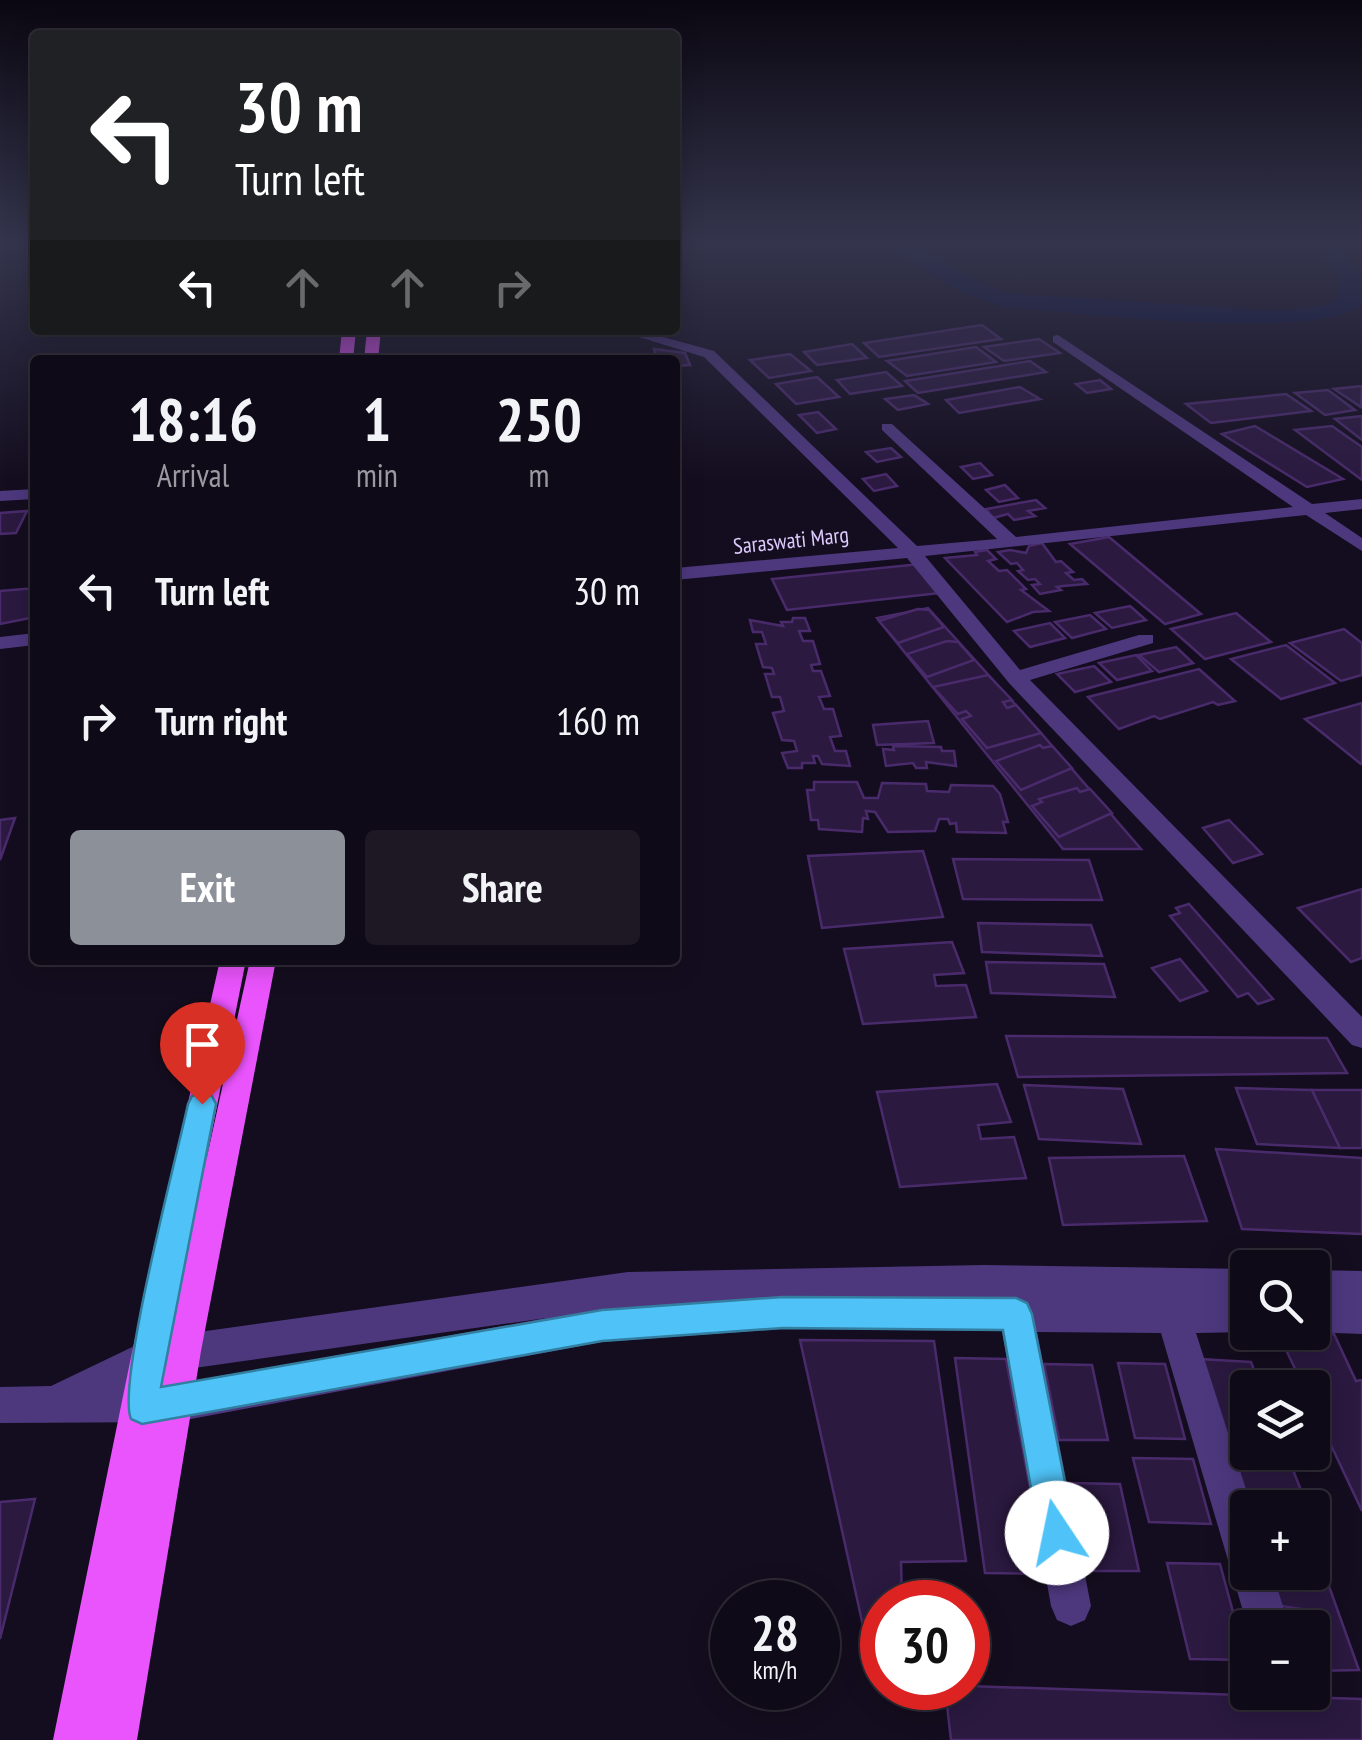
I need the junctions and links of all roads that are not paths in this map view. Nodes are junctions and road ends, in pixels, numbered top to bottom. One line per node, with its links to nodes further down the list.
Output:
1 (640, 335): 10 (street)
2 (1058, 339): 7 (street)
3 (887, 427): 8 (street)
4 (30, 494): 5 (street)
5 (0, 496)
6 (1362, 504): 7 (street, Saraswati Marg)
7 (1309, 510): 8 (street, Saraswati Marg); 9 (street)
8 (1012, 544): 10 (street, Saraswati Marg)
9 (1362, 546)
10 (911, 551): 11 (street, Saraswati Marg); 15 (street)
11 (680, 574)
12 (30, 640): 14 (street)
13 (1146, 640): 15 (street)
14 (0, 643)
15 (1016, 678): 18 (street)
16 (231, 965): 27 (main road)
17 (262, 965): 27 (main road)
18 (1362, 1036)
19 (1230, 1286): 27 (street)
20 (1330, 1287): 21 (street)
21 (1362, 1288)
22 (1016, 1314): 23 (street); 30 (street); 32 (street)
23 (1173, 1315): 24 (street); 31 (street)
24 (1230, 1316)
25 (1330, 1316): 26 (street)
26 (1362, 1317)
27 (166, 1354): 28 (street); 30 (main road)
28 (59, 1401): 29 (street); 30 (street)
29 (0, 1405)
30 (159, 1405): 33 (main road); 34 (main road)
31 (1230, 1500)
32 (1071, 1606)
33 (75, 1740)
34 (115, 1740)

